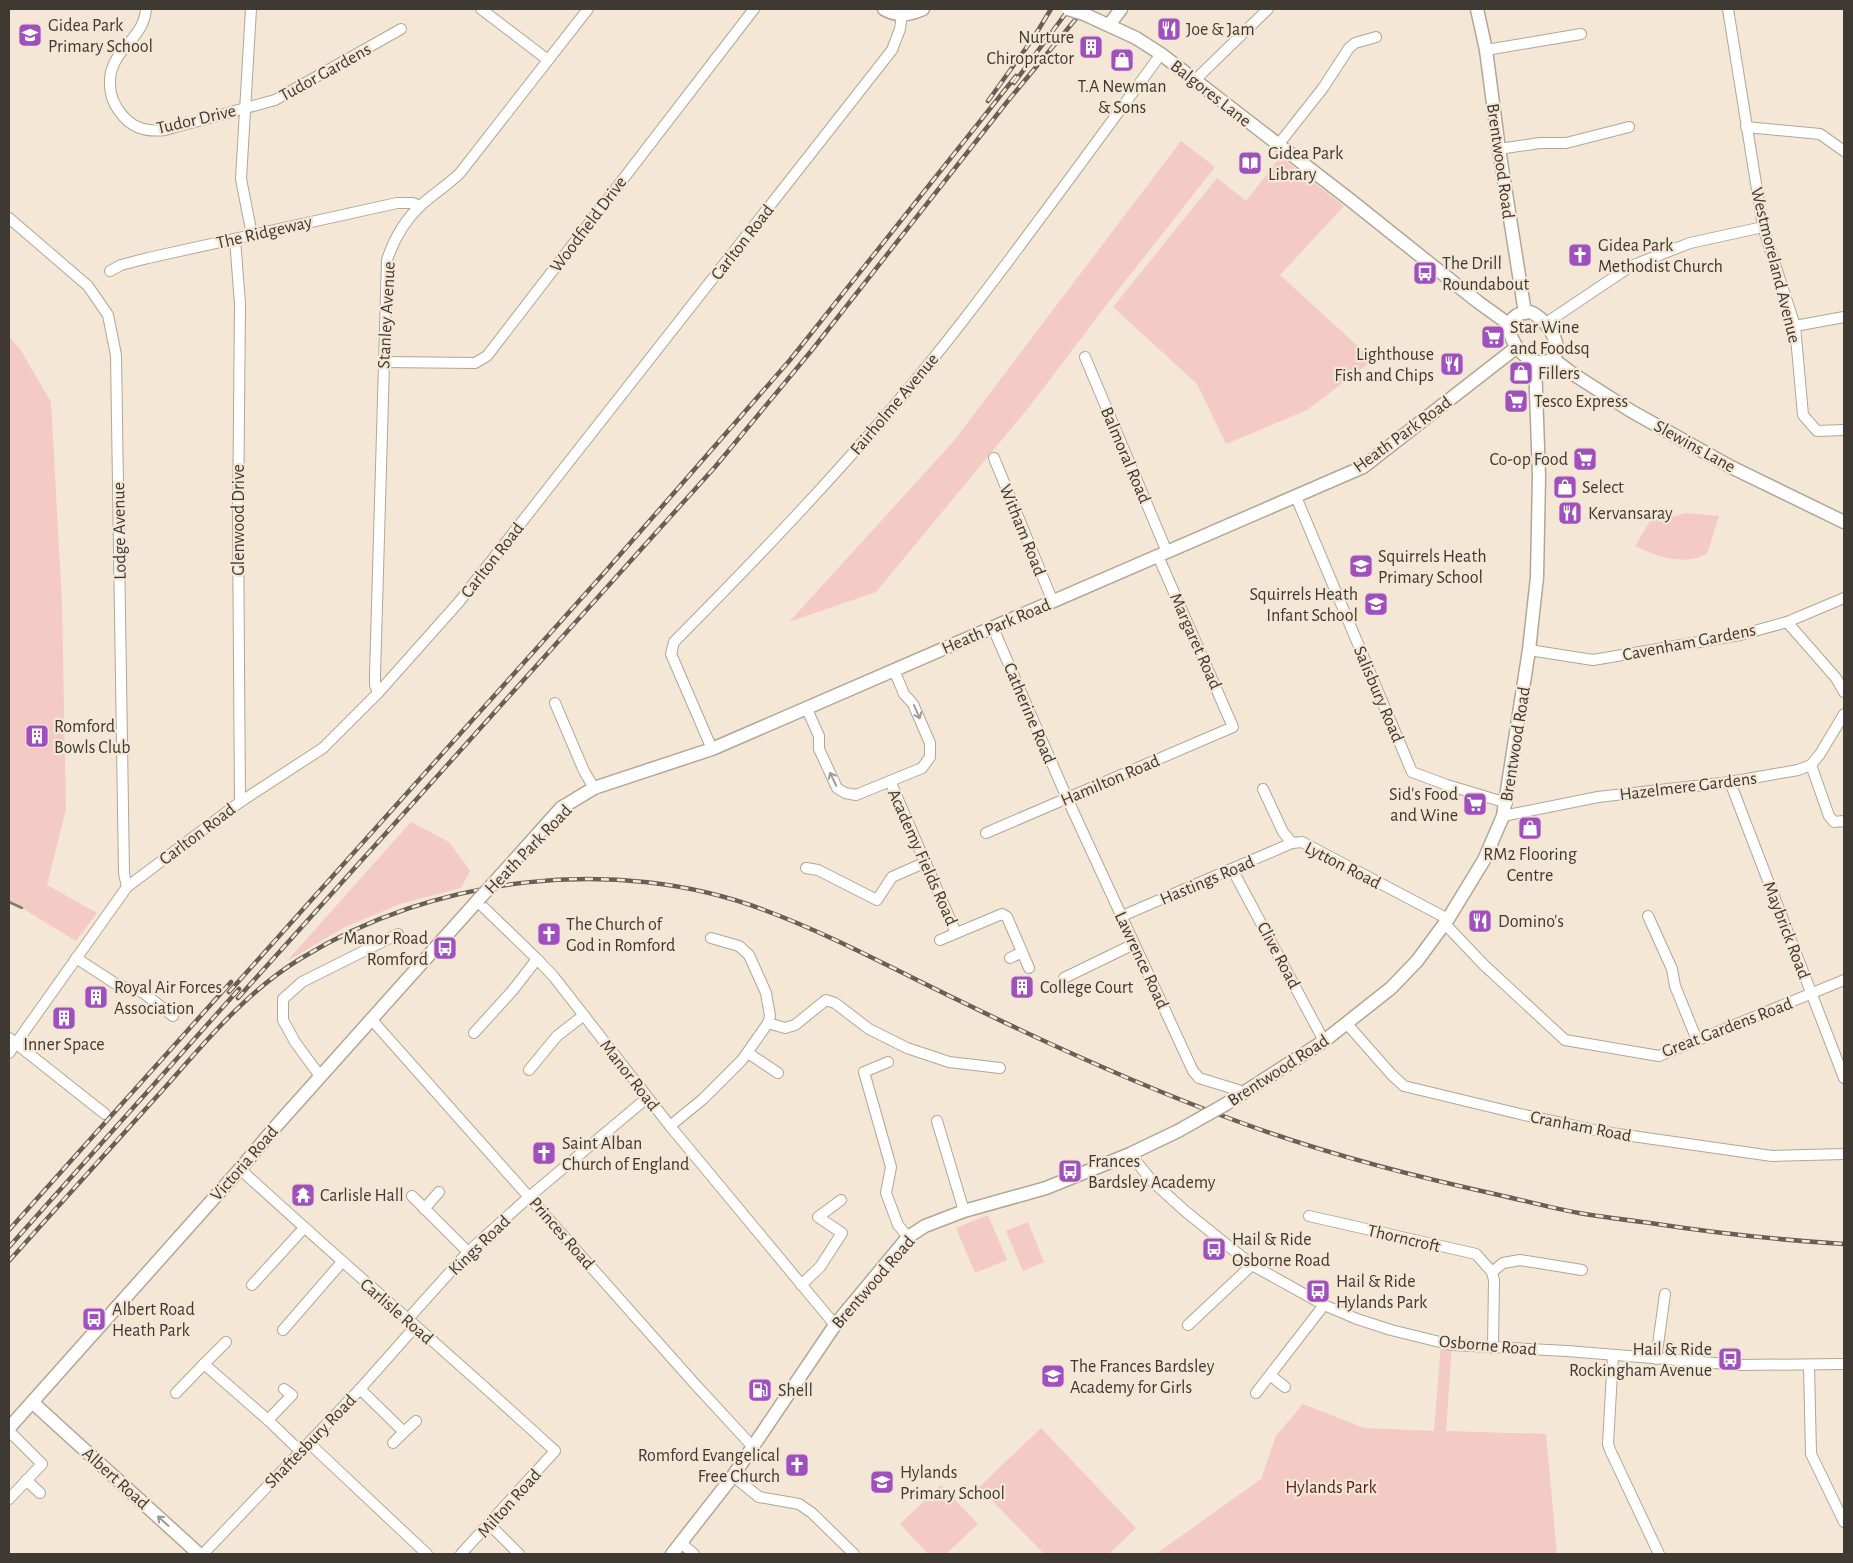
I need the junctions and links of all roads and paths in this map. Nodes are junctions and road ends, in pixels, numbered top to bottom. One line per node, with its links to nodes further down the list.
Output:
1 (146, 9): 22 (street, Tudor Drive)
2 (251, 9): 22 (street)
3 (481, 9): 20 (street)
4 (588, 9): 20 (street, Stanley Avenue)
5 (754, 9): 42 (street, Woodfield Drive)
6 (884, 9): 13 (street)
7 (923, 9): 13 (street)
8 (1068, 9): 14 (street, Balgores Lane, bridge)
9 (1121, 9): 14 (street)
10 (1268, 9): 21 (street)
11 (1477, 9): 18 (street, Brentwood Road)
12 (1728, 9): 24 (street, Westmoreland Avenue)
13 (902, 15): 56 (street, Carlton Road)
14 (1109, 24): 19 (street, Balgores Lane)
15 (401, 29): 22 (street, Tudor Gardens)
16 (1581, 34): 18 (street)
17 (1376, 37): 25 (street)
18 (1486, 50): 26 (street, Brentwood Road)
19 (1161, 54): 21 (street, Balgores Lane); 61 (street, Fairholme Avenue)
20 (548, 60): 28 (street, Stanley Avenue)
21 (1195, 80): 25 (street, Balgores Lane)
22 (246, 108): 31 (street)
23 (1629, 127): 26 (street)
24 (1746, 127): 27 (street); 30 (street, Westmoreland Avenue)
25 (1278, 145): 37 (street, Balgores Lane)
26 (1499, 149): 34 (street, Brentwood Road)
27 (1844, 151)
28 (420, 206): 31 (street, The Ridgeway); 42 (street, Stanley Avenue)
29 (9, 218): 77 (street, Lodge Avenue)
30 (1763, 228): 36 (street); 38 (street, Westmoreland Avenue)
31 (252, 235): 32 (street, The Ridgeway)
32 (235, 239): 33 (street, The Ridgeway); 68 (street, Glenwood Drive)
33 (110, 271)
34 (1525, 312): 36 (street); 37 (street)
35 (1844, 317): 38 (street)
36 (1546, 323): 41 (street)
37 (1510, 325): 39 (street)
38 (1795, 326): 44 (street, Westmoreland Avenue)
39 (1517, 347): 43 (street); 46 (street, Heath Park Road)
40 (1085, 357): 48 (street, Balmoral Road)
41 (1552, 358): 43 (street); 47 (street, Slewins Lane)
42 (384, 362): 56 (street, Stanley Avenue)
43 (1535, 362): 53 (street, Brentwood Road)
44 (1844, 430)
45 (994, 458): 50 (street, Witham Road)
46 (1296, 497): 48 (street, Heath Park Road); 69 (street, Salisbury Road)
47 (1844, 522)
48 (1162, 554): 50 (street, Heath Park Road); 60 (street, Margaret Road)
49 (1844, 598): 51 (street, Cavenham Gardens)
50 (1053, 602): 52 (street, Heath Park Road)
51 (1787, 622): 53 (street, Cavenham Gardens); 55 (street)
52 (994, 628): 54 (street, Heath Park Road); 67 (street, Catherine Road)
53 (1529, 650): 69 (street, Brentwood Road)
54 (894, 670): 58 (street, Heath Park Road); 63 (street, Academy Fields Road, one-way to 63)
55 (1844, 692)
56 (378, 694): 68 (street, Carlton Road)
57 (555, 702): 65 (street)
58 (806, 707): 61 (street, Heath Park Road); 63 (street, Academy Fields Road, one-way to 58)
59 (1844, 714): 62 (street)
60 (1233, 727): 67 (street, Hamilton Road)
61 (712, 749): 65 (street, Heath Park Road)
62 (1812, 765): 64 (street, Hazelmere Gardens); 71 (street)
63 (890, 781): 74 (street, Academy Fields Road)
64 (1730, 782): 70 (street, Hazelmere Gardens); 94 (street, Maybrick Road)
65 (594, 788): 78 (street, Heath Park Road, bridge)
66 (1263, 789): 73 (street, Lytton Road)
67 (1067, 798): 72 (street, Hamilton Road); 79 (street, Lawrence Road)
68 (240, 802): 77 (street, Carlton Road)
69 (1507, 803): 70 (street, Brentwood Road)
70 (1504, 816): 81 (street, Brentwood Road)
71 (1844, 821)
72 (986, 834)
73 (1292, 843): 76 (street, Hastings Road); 81 (street, Lytton Road)
74 (926, 862): 75 (street); 82 (street, Academy Fields Road)
75 (806, 868)
76 (1232, 869): 79 (street, Hastings Road); 103 (street, Clive Road)
77 (127, 887): 88 (street, Carlton Road)
78 (478, 900): 90 (street, Manor Road); 97 (street, Victoria Road)
79 (1122, 916): 86 (street, Lawrence Road)
80 (1648, 916): 101 (street)
81 (1446, 922): 99 (street, Brentwood Road); 101 (street, Great Gardens Road)
82 (956, 933): 85 (street); 87 (street)
83 (398, 934): 110 (street)
84 (711, 938): 98 (street)
85 (940, 940)
86 (1134, 944): 92 (street); 112 (street, Lawrence Road)
87 (1022, 952): 89 (street); 91 (street)
88 (76, 958): 96 (street); 102 (street, Carlton Road)
89 (1010, 958)
90 (537, 959): 95 (street, Manor Road); 100 (street)
91 (1029, 968)
92 (1064, 978)
93 (1844, 980): 94 (street, Great Gardens Road)
94 (1811, 994): 101 (street, Great Gardens Road); 111 (street, Maybrick Road)
95 (584, 1015): 108 (street); 113 (street, Manor Road)
96 (173, 1016)
97 (371, 1018): 110 (street, Victoria Road); 122 (street, Princes Road)
98 (768, 1023): 104 (street); 107 (street)
99 (1347, 1024): 103 (street, Brentwood Road); 118 (street, Cranham Road)
100 (474, 1033)
101 (1697, 1040)
102 (12, 1041): 105 (street, Carlton Road); 114 (street)
103 (1324, 1041): 112 (street, Brentwood Road)
104 (748, 1053): 109 (street); 116 (street)
105 (9, 1054)
106 (888, 1062): 128 (street)
107 (1000, 1068)
108 (529, 1070)
109 (778, 1073)
110 (320, 1076): 119 (street, Victoria Road)
111 (1844, 1078)
112 (1242, 1094): 117 (street, Brentwood Road, bridge)
113 (647, 1098): 116 (street, Manor Road); 122 (street, Kings Road)
114 (105, 1114)
115 (938, 1121): 125 (street)
116 (670, 1126): 134 (street, Manor Road)
117 (1130, 1154): 125 (street, Brentwood Road); 131 (street, Osborne Road)
118 (1844, 1154)
119 (240, 1169): 127 (street, Carlisle Road); 156 (street, Victoria Road)
120 (439, 1192): 124 (street)
121 (412, 1196): 124 (street)
122 (530, 1196): 129 (street, Kings Road); 163 (street, Princes Road)
123 (841, 1200): 134 (street)
124 (424, 1209): 129 (street)
125 (964, 1211): 128 (street, Brentwood Road)
126 (1309, 1216): 133 (street, Thorncroft)
127 (304, 1228): 130 (street, Carlisle Road); 135 (street)
128 (908, 1237): 139 (street, Brentwood Road)
129 (468, 1252): 138 (street, Kings Road)
130 (342, 1262): 138 (street, Carlisle Road); 142 (street)
131 (1252, 1264): 137 (street, Osborne Road); 140 (street)
132 (1582, 1270): 133 (street)
133 (1492, 1272): 144 (street)
134 (801, 1284): 139 (street, Manor Road)
135 (252, 1285)
136 (1665, 1294): 146 (street)
137 (1324, 1305): 144 (street, Osborne Road); 150 (street)
138 (407, 1320): 141 (street, Carlisle Road)
139 (835, 1325): 163 (street, Brentwood Road)
140 (1188, 1325)
141 (415, 1327): 153 (street, Shaftesbury Road); 165 (street, Carlisle Road)
142 (283, 1330)
143 (226, 1342): 147 (street)
144 (1493, 1348): 145 (street, Osborne Road)
145 (1613, 1355): 146 (street, Osborne Road); 180 (street)
146 (1656, 1359): 149 (street, Osborne Road)
147 (204, 1364): 154 (street); 157 (street)
148 (1844, 1364): 149 (street, Osborne Road)
149 (1809, 1365): 170 (street)
150 (1270, 1375): 152 (street); 155 (street)
151 (284, 1388): 157 (street)
152 (1286, 1388)
153 (360, 1389): 160 (street); 161 (street, Shaftesbury Road)
154 (176, 1393)
155 (1256, 1393)
156 (32, 1402): 159 (street, Victoria Road); 173 (street, Albert Road, one-way to 156)
157 (268, 1420): 164 (street)
158 (416, 1421): 160 (street)
159 (9, 1430): 167 (street)
160 (404, 1432): 162 (street)
161 (309, 1443): 164 (street, Shaftesbury Road); 174 (street)
162 (393, 1443)
163 (753, 1447): 166 (street, Brentwood Road)
164 (300, 1451): 173 (street, Shaftesbury Road)
165 (556, 1451): 171 (street, Milton Road)
166 (734, 1476): 172 (street, Brentwood Road); 179 (street)
167 (26, 1480): 168 (street); 169 (street)
168 (40, 1494)
169 (9, 1499)
170 (1844, 1522)
171 (490, 1524): 175 (street, Milton Road); 176 (street)
172 (681, 1543): 177 (street, Brentwood Road); 178 (street)
173 (201, 1554)
174 (427, 1554)
175 (461, 1554)
176 (519, 1554)
177 (672, 1554)
178 (694, 1554)
179 (854, 1554)
180 (1659, 1554)

